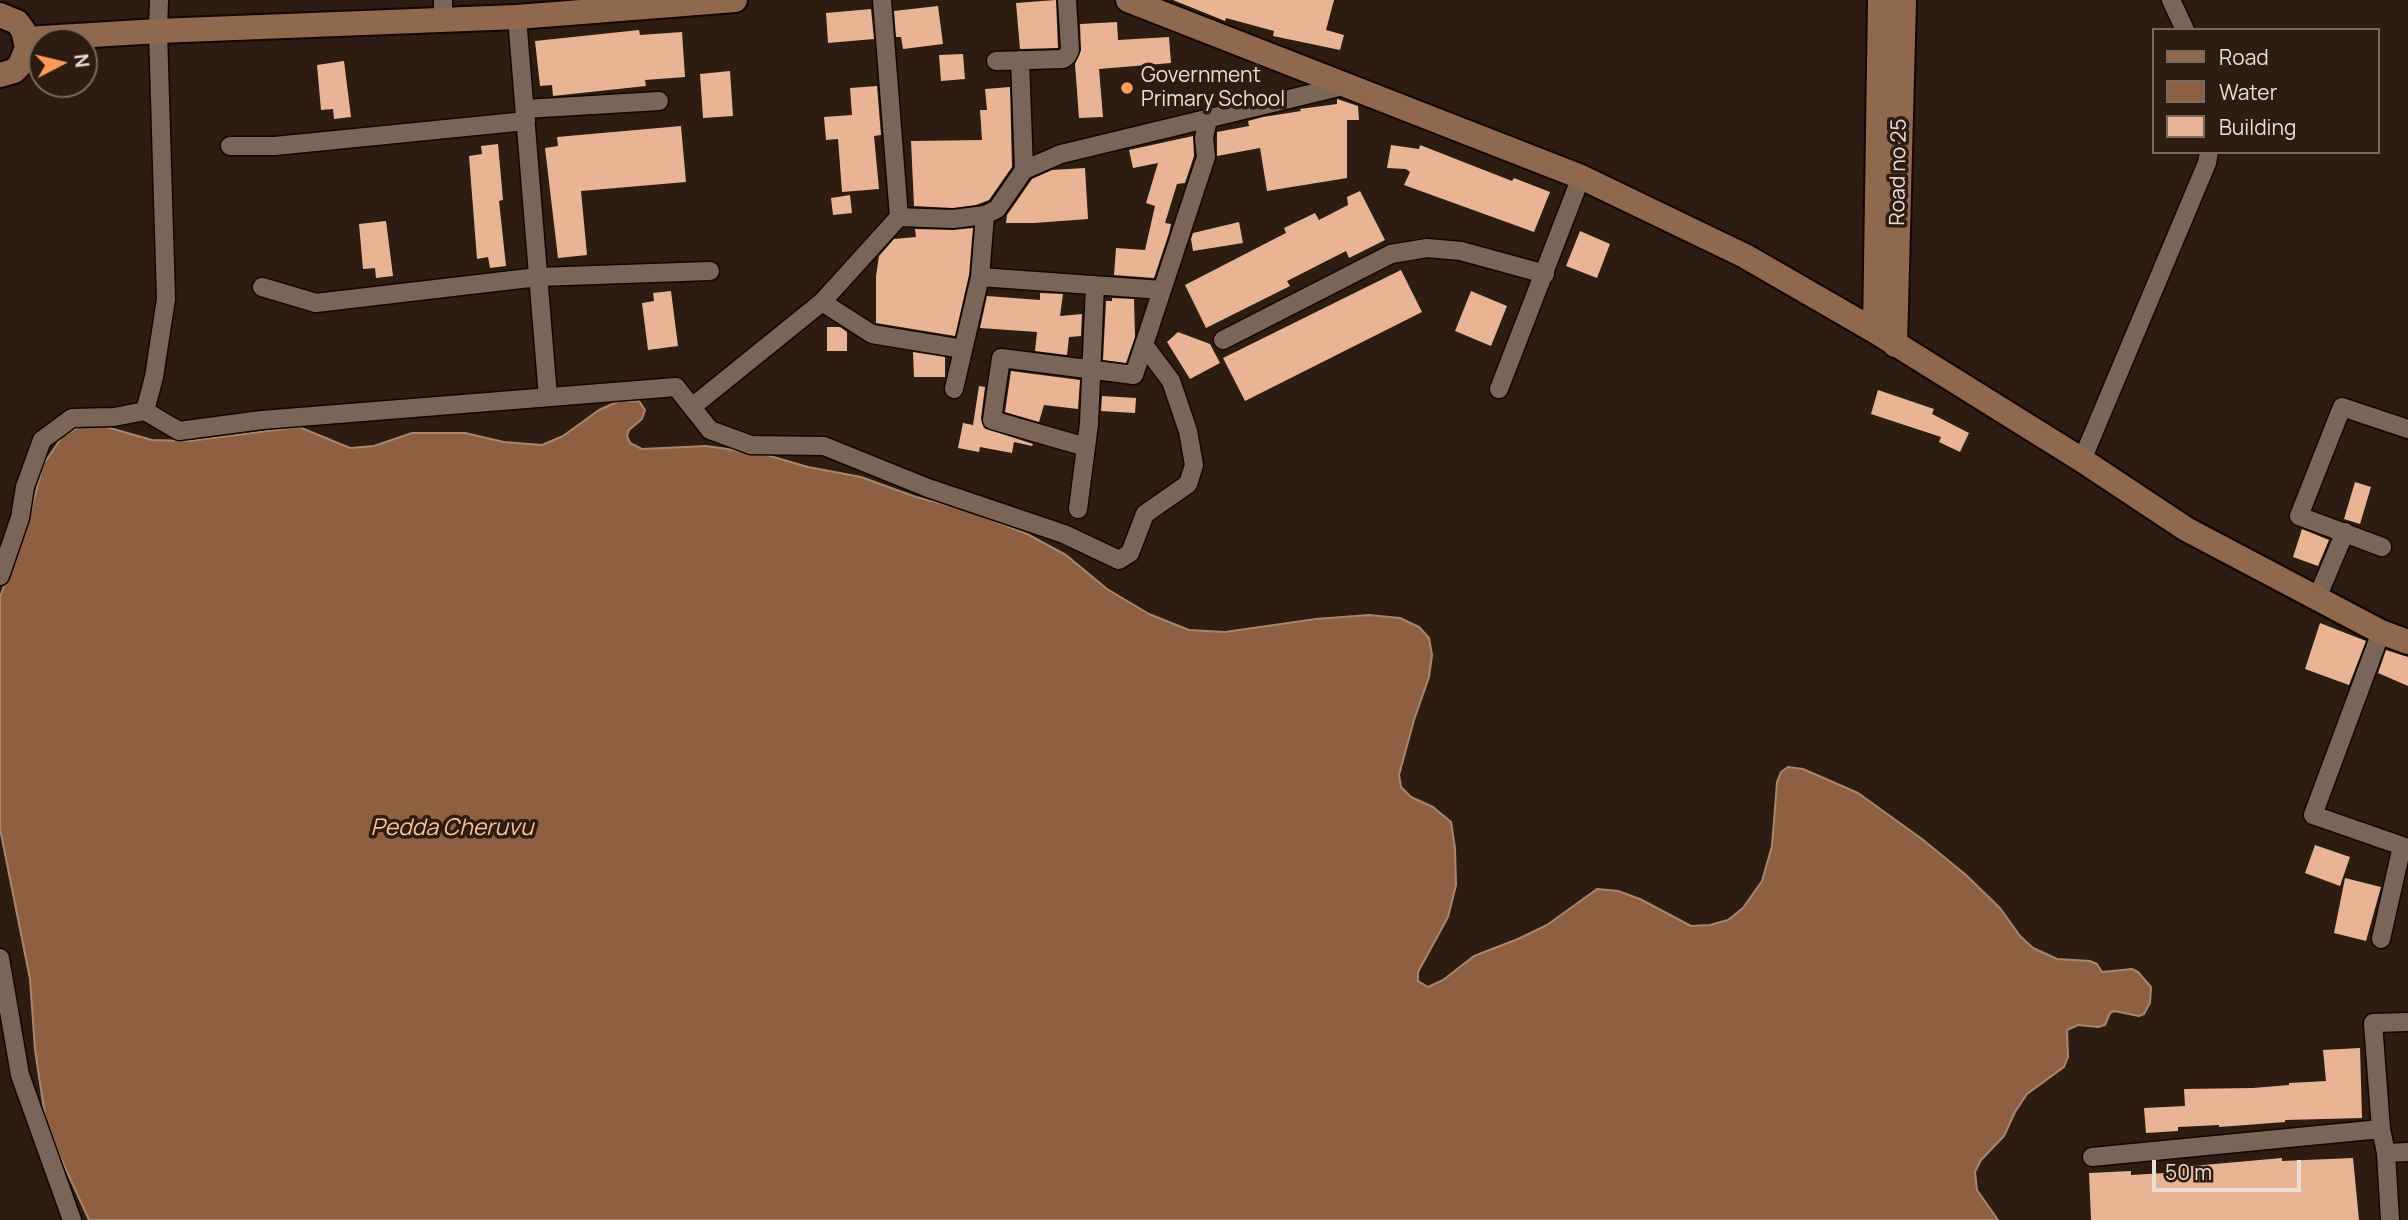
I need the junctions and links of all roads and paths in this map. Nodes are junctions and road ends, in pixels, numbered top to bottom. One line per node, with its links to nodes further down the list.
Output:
1 (159, 0): 13 (street)
2 (735, 0): 7 (street)
3 (882, 0): 27 (street)
4 (1067, 0): 15 (street)
5 (2171, 0): 12 (street)
6 (1133, 1): 18 (street)
7 (687, 2): 11 (street)
8 (1891, 5): 36 (street, Road no 25)
9 (443, 10): 11 (street); 13 (street)
10 (0, 15): 14 (street)
11 (517, 17): 20 (street)
12 (2184, 28)
13 (158, 31): 14 (street); 45 (street)
14 (26, 39): 17 (street)
15 (1020, 60): 16 (street); 24 (street)
16 (996, 61)
17 (0, 75)
18 (1343, 86): 21 (street); 25 (street)
19 (659, 102): 20 (street)
20 (525, 115): 22 (street); 30 (street)
21 (1208, 119): 24 (street); 34 (street)
22 (230, 146)
23 (2209, 154): 48 (street)
24 (1024, 170): 26 (street)
25 (1581, 177): 29 (street); 36 (street)
26 (985, 215): 27 (street); 31 (street)
27 (899, 217): 35 (street)
28 (710, 271): 30 (street)
29 (1545, 274): 37 (street); 42 (street)
30 (538, 277): 33 (street); 43 (street)
31 (981, 277): 32 (street); 39 (street)
32 (1096, 285): 34 (street); 40 (street)
33 (262, 287)
34 (1162, 290): 38 (street)
35 (822, 302): 39 (street); 44 (street)
36 (1885, 338): 48 (street)
37 (1223, 340)
38 (1143, 345): 40 (street); 44 (street)
39 (963, 349): 41 (street)
40 (1091, 370): 47 (street); 47 (street)
41 (954, 389)
42 (1499, 389)
43 (548, 397): 44 (street); 45 (street)
44 (692, 407)
45 (145, 411): 52 (street)
46 (2408, 429): 50 (street)
47 (1086, 447): 49 (street)
48 (2082, 460): 53 (street)
49 (1078, 509)
50 (2345, 532): 51 (street); 53 (street)
51 (2382, 547)
52 (0, 576)
53 (2317, 598): 54 (street)
54 (2381, 632): 55 (street); 56 (street)
55 (2408, 642)
56 (2405, 847): 57 (street)
57 (2381, 939)
58 (0, 958): 64 (street)
59 (2408, 1022): 60 (street)
60 (2381, 1129): 62 (street); 63 (street)
61 (2408, 1152): 62 (street)
62 (2386, 1153): 65 (street)
63 (2092, 1157)
64 (72, 1220)
65 (2390, 1220)

